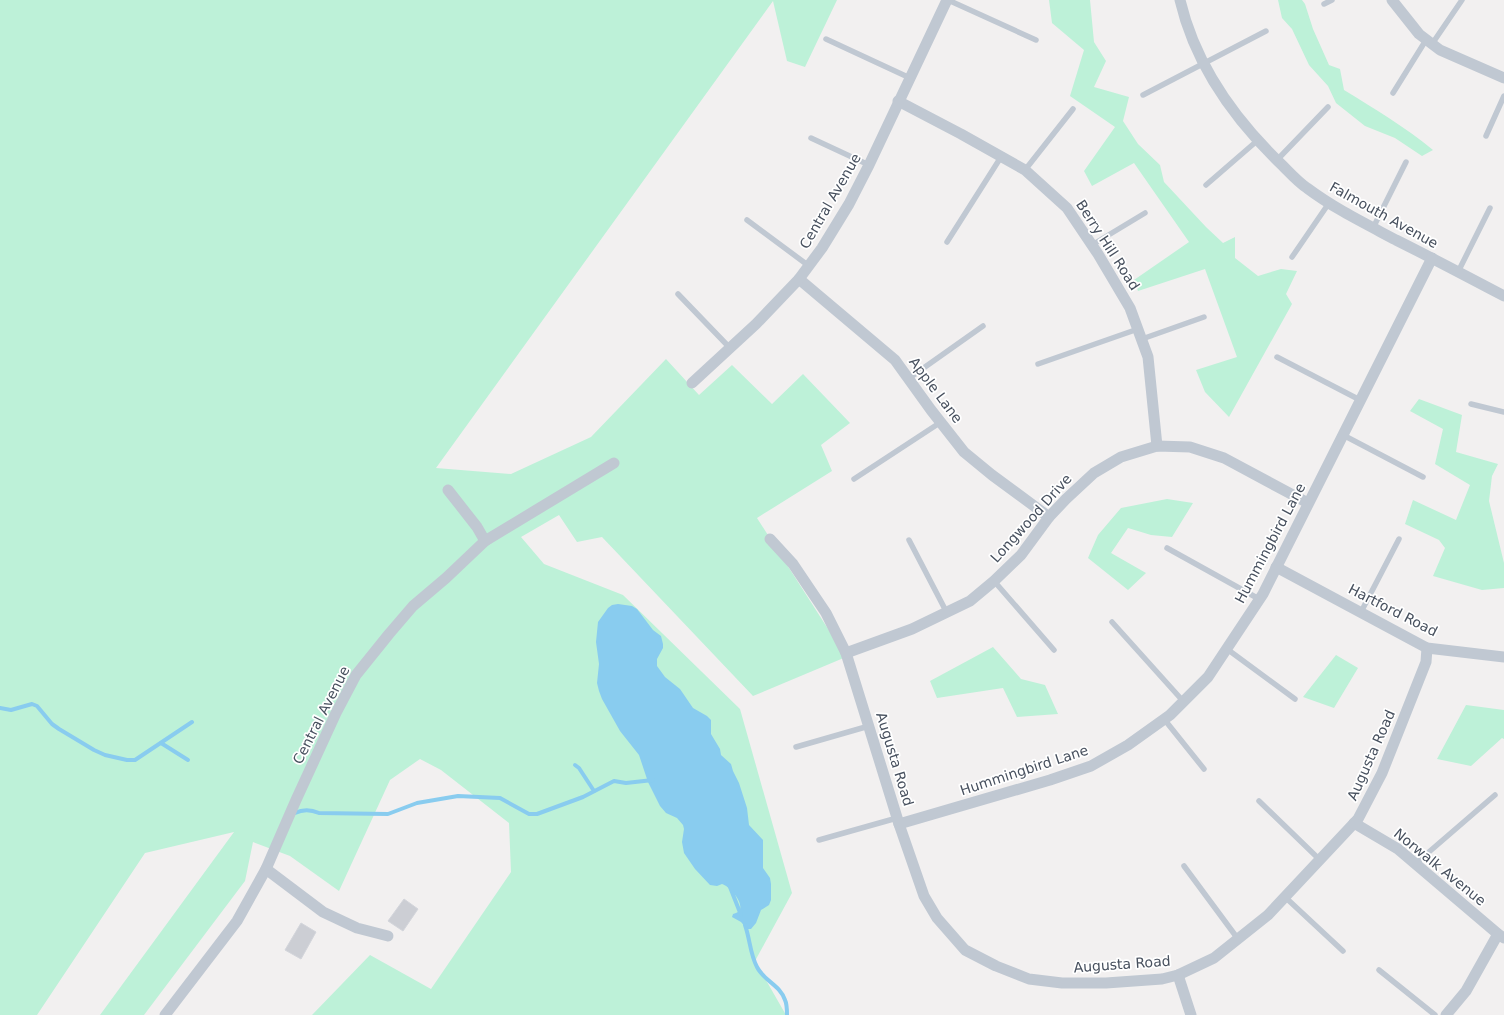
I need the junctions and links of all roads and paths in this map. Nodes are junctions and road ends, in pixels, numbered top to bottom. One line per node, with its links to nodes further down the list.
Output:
1 (948, 0): 9 (lane); 12 (street, Central Avenue)
2 (1180, 0): 11 (street, Falmouth Avenue)
3 (1332, 0): 6 (lane)
4 (1392, 0): 10 (street)
5 (1462, 0): 10 (lane)
6 (1324, 4)
7 (1266, 31): 11 (lane)
8 (826, 39): 12 (lane)
9 (1036, 40)
10 (1429, 42): 13 (street); 14 (lane)
11 (1204, 64): 15 (lane); 22 (street, Falmouth Avenue)
12 (910, 78): 17 (street, Central Avenue)
13 (1504, 78)
14 (1393, 93)
15 (1143, 96)
16 (1504, 96): 20 (lane)
17 (898, 101): 23 (street, Berry Hill Road); 26 (street, Central Avenue)
18 (1328, 107): 24 (lane)
19 (1073, 109): 27 (lane)
20 (1486, 136)
21 (811, 138): 26 (lane)
22 (1258, 140): 24 (street, Falmouth Avenue); 28 (lane)
23 (1001, 157): 27 (street, Berry Hill Road); 34 (lane)
24 (1277, 160): 29 (street, Falmouth Avenue)
25 (1406, 162): 33 (lane)
26 (869, 165): 38 (street, Central Avenue)
27 (1025, 170): 35 (street, Berry Hill Road)
28 (1206, 185)
29 (1329, 203): 33 (street, Falmouth Avenue); 36 (lane)
30 (1490, 208): 39 (lane)
31 (1145, 213): 35 (lane)
32 (747, 220): 38 (lane)
33 (1374, 228): 37 (street, Falmouth Avenue)
34 (947, 242)
35 (1092, 245): 45 (street, Berry Hill Road)
36 (1292, 257)
37 (1432, 258): 39 (street, Falmouth Avenue); 51 (street, Hummingbird Lane)
38 (809, 266): 40 (street, Central Avenue)
39 (1458, 272): 42 (street, Falmouth Avenue)
40 (799, 279): 46 (street, Central Avenue); 49 (street, Apple Lane)
41 (678, 294): 46 (lane)
42 (1504, 296)
43 (1204, 317): 45 (lane)
44 (982, 326): 49 (lane)
45 (1140, 334): 48 (lane); 56 (street, Berry Hill Road)
46 (730, 348): 50 (street, Central Avenue)
47 (1277, 357): 51 (lane)
48 (1038, 364)
49 (908, 379): 54 (street, Apple Lane)
50 (692, 383)
51 (1360, 400): 55 (street, Hummingbird Lane)
52 (1471, 404): 53 (lane)
53 (1504, 412)
54 (941, 422): 59 (lane); 62 (street, Apple Lane)
55 (1343, 435): 58 (lane); 61 (street, Hummingbird Lane)
56 (1157, 446): 61 (street, Longwood Drive); 62 (street, Longwood Drive)
57 (614, 463): 66 (street, Central Avenue)
58 (1423, 477)
59 (854, 479)
60 (448, 490): 66 (street)
61 (1308, 503): 68 (street, Hummingbird Lane)
62 (1049, 518): 69 (street, Longwood Drive)
63 (770, 539): 77 (street, Augusta Road)
64 (909, 540): 72 (lane)
65 (1399, 540): 71 (lane)
66 (485, 541): 93 (street, Central Avenue)
67 (1167, 548): 70 (lane)
68 (1276, 567): 70 (street, Hummingbird Lane); 71 (street, Hartford Road)
69 (994, 581): 72 (street, Longwood Drive); 76 (lane)
70 (1259, 599): 74 (street, Hummingbird Lane)
71 (1361, 612): 75 (street, Hartford Road)
72 (947, 613): 77 (street, Longwood Drive)
73 (1112, 622): 80 (lane)
74 (1227, 648): 79 (lane); 80 (street, Hummingbird Lane)
75 (1427, 648): 78 (street, Hartford Road); 88 (street, Augusta Road)
76 (1054, 650)
77 (846, 653): 82 (street, Augusta Road)
78 (1504, 657)
79 (1295, 699)
80 (1183, 701): 81 (street, Hummingbird Lane)
81 (1164, 720): 84 (lane); 87 (street, Hummingbird Lane)
82 (869, 726): 83 (lane); 87 (street, Augusta Road)
83 (796, 747)
84 (1204, 769)
85 (1495, 795): 91 (lane)
86 (1259, 801): 90 (lane)
87 (898, 821): 89 (lane); 100 (street, Augusta Road)
88 (1354, 823): 90 (street, Augusta Road); 91 (street, Norwalk Avenue)
89 (819, 840)
90 (1320, 860): 94 (street, Augusta Road)
91 (1415, 864): 96 (street, Norwalk Avenue)
92 (1184, 866): 97 (lane)
93 (266, 869): 95 (street); 102 (street, Central Avenue)
94 (1285, 897): 97 (street, Augusta Road); 98 (lane)
95 (388, 936)
96 (1501, 936): 101 (street)
97 (1238, 939): 100 (street, Augusta Road)
98 (1343, 951)
99 (1379, 970): 104 (lane)
100 (1178, 975): 103 (street)
101 (1447, 1014)
102 (165, 1015)
103 (1191, 1015)
104 (1435, 1015)

